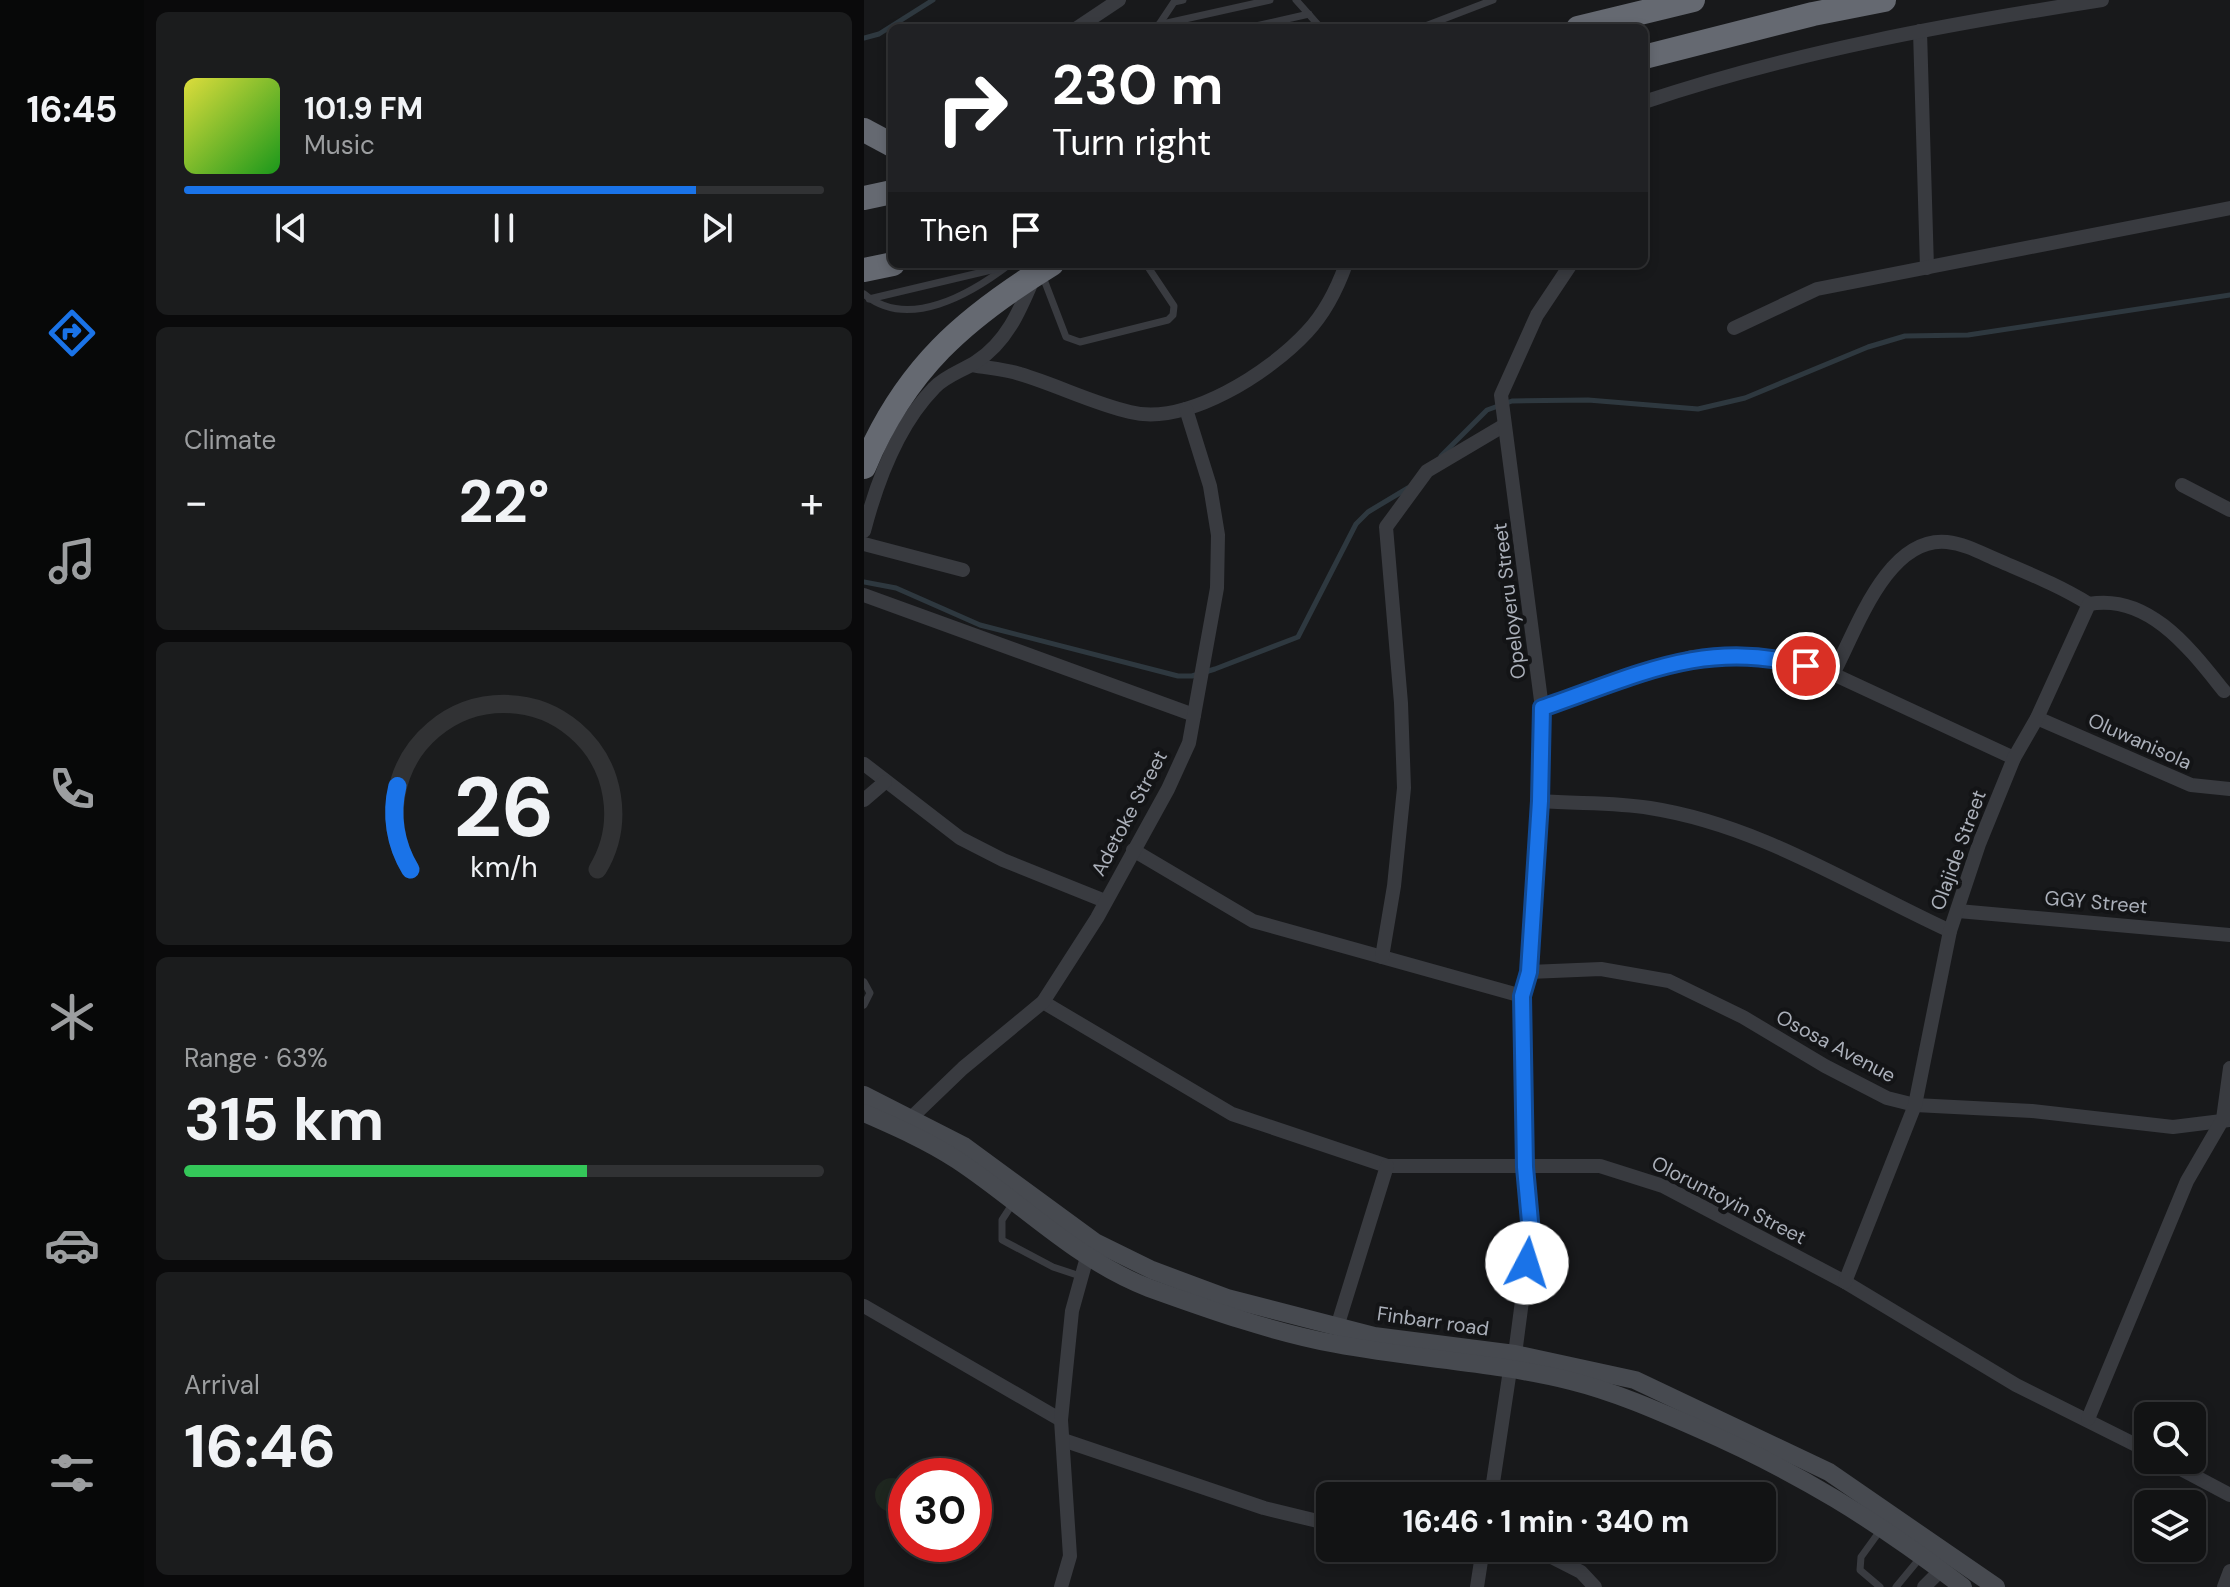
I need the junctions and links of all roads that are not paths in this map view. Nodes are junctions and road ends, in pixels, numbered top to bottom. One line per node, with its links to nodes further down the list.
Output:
1 (1119, 0): 10 (street)
2 (1270, 0): 12 (lane)
3 (1296, 0): 9 (lane)
4 (1493, 0): 15 (lane)
5 (1884, 0): 18 (highway)
6 (2102, 0): 17 (street)
7 (1178, 1): 11 (lane)
8 (1682, 2): 16 (highway)
9 (1309, 14): 13 (lane); 14 (lane)
10 (1083, 24)
11 (1160, 24)
12 (1170, 24)
13 (1265, 24)
14 (1318, 24)
15 (1430, 24)
16 (1594, 24)
17 (1920, 31): 19 (street); 32 (street)
18 (1648, 56)
19 (1648, 101)
20 (888, 185): 21 (highway)
21 (864, 186)
22 (888, 193): 23 (highway)
23 (864, 198)
24 (2230, 208): 32 (street)
25 (888, 265): 33 (highway)
26 (994, 268): 34 (lane)
27 (1004, 268): 34 (lane)
28 (1047, 268): 29 (lane); 36 (street); 39 (highway)
29 (1149, 268)
30 (1344, 268): 37 (street)
31 (1568, 268): 38 (street, Opeloyeru Street)
32 (1927, 268): 35 (street)
33 (864, 270)
34 (867, 296)
35 (1734, 328)
36 (972, 365): 37 (street); 42 (street)
37 (1186, 409): 50 (street, Adetoke Street)
38 (1502, 422): 49 (street, Opeloyeru Street); 63 (street)
39 (864, 467)
40 (2182, 485): 41 (street)
41 (2230, 510)
42 (864, 531)
43 (864, 544): 44 (street)
44 (963, 570)
45 (864, 595): 50 (street)
46 (2089, 604): 47 (street); 48 (street); 51 (street, Olajide Street)
47 (1833, 674): 49 (street); 52 (street)
48 (2224, 691)
49 (1542, 708): 57 (street, Opeloyeru Street)
50 (1194, 715): 58 (street, Adetoke Street)
51 (2037, 718): 52 (street, Olajide Street); 55 (street, Oluwanisola)
52 (2014, 758): 60 (street, Olajide Street)
53 (864, 764): 54 (street)
54 (885, 782): 56 (street); 59 (street)
55 (2230, 789)
56 (864, 800)
57 (1540, 801): 61 (street); 64 (street, Opeloyeru Street)
58 (1133, 850): 59 (street, Adetoke Street); 63 (street)
59 (1105, 901): 67 (street, Adetoke Street)
60 (1958, 911): 61 (street, Olajide Street); 62 (street, GGY Street)
61 (1950, 931): 71 (street, Olajide Street)
62 (2230, 935)
63 (1382, 957): 66 (street)
64 (1529, 972): 66 (street, Opeloyeru Street); 71 (street, Ososa Avenue)
65 (864, 982): 68 (lane)
66 (1522, 996): 76 (street, Opeloyeru Street)
67 (1043, 1002): 73 (street, Adetoke Street); 75 (street, Oloruntoyin Street)
68 (864, 1005)
69 (2230, 1068): 74 (street)
70 (864, 1095): 73 (main road, Finbarr road)
71 (1915, 1105): 74 (street, Ososa Avenue); 80 (street, Olajide Street)
72 (864, 1113): 77 (main road, Finbarr road)
73 (912, 1117): 82 (main road, Finbarr road)
74 (2226, 1120): 85 (street)
75 (1387, 1166): 76 (street, Oloruntoyin Street); 82 (street)
76 (1525, 1167): 80 (street, Oloruntoyin Street); 83 (street, Opeloyeru Street)
77 (1015, 1202): 78 (main road, Finbarr road); 79 (lane)
78 (1087, 1257): 79 (street); 83 (main road, Finbarr road)
79 (1080, 1276): 86 (street)
80 (1845, 1282): 85 (street, Oloruntoyin Street)
81 (864, 1306): 86 (street)
82 (1337, 1327): 83 (main road, Finbarr road)
83 (1513, 1362): 84 (main road, Finbarr road); 90 (street, Opeloyeru Street)
84 (1631, 1389): 93 (main road, Finbarr road); 106 (main road, Finbarr road)
85 (2088, 1419): 88 (street, Oloruntoyin Street)
86 (1061, 1420): 87 (street)
87 (1063, 1440): 92 (street); 99 (street)
88 (2134, 1444)
89 (2190, 1474): 91 (street)
90 (1493, 1482)
91 (2230, 1495)
92 (1316, 1521)
93 (1880, 1530): 94 (main road, Finbarr road); 102 (lane)
94 (1919, 1560): 97 (main road, Finbarr road); 103 (lane)
95 (1481, 1562): 100 (street)
96 (1561, 1562): 101 (street)
97 (1941, 1570): 104 (street); 105 (main road, Finbarr road)
98 (2230, 1571): 107 (street)
99 (1061, 1587)
100 (1477, 1587)
101 (1595, 1587)
102 (1880, 1587)
103 (1896, 1587)
104 (1924, 1587)
105 (1963, 1587)
106 (1996, 1587)
107 (2224, 1587)

